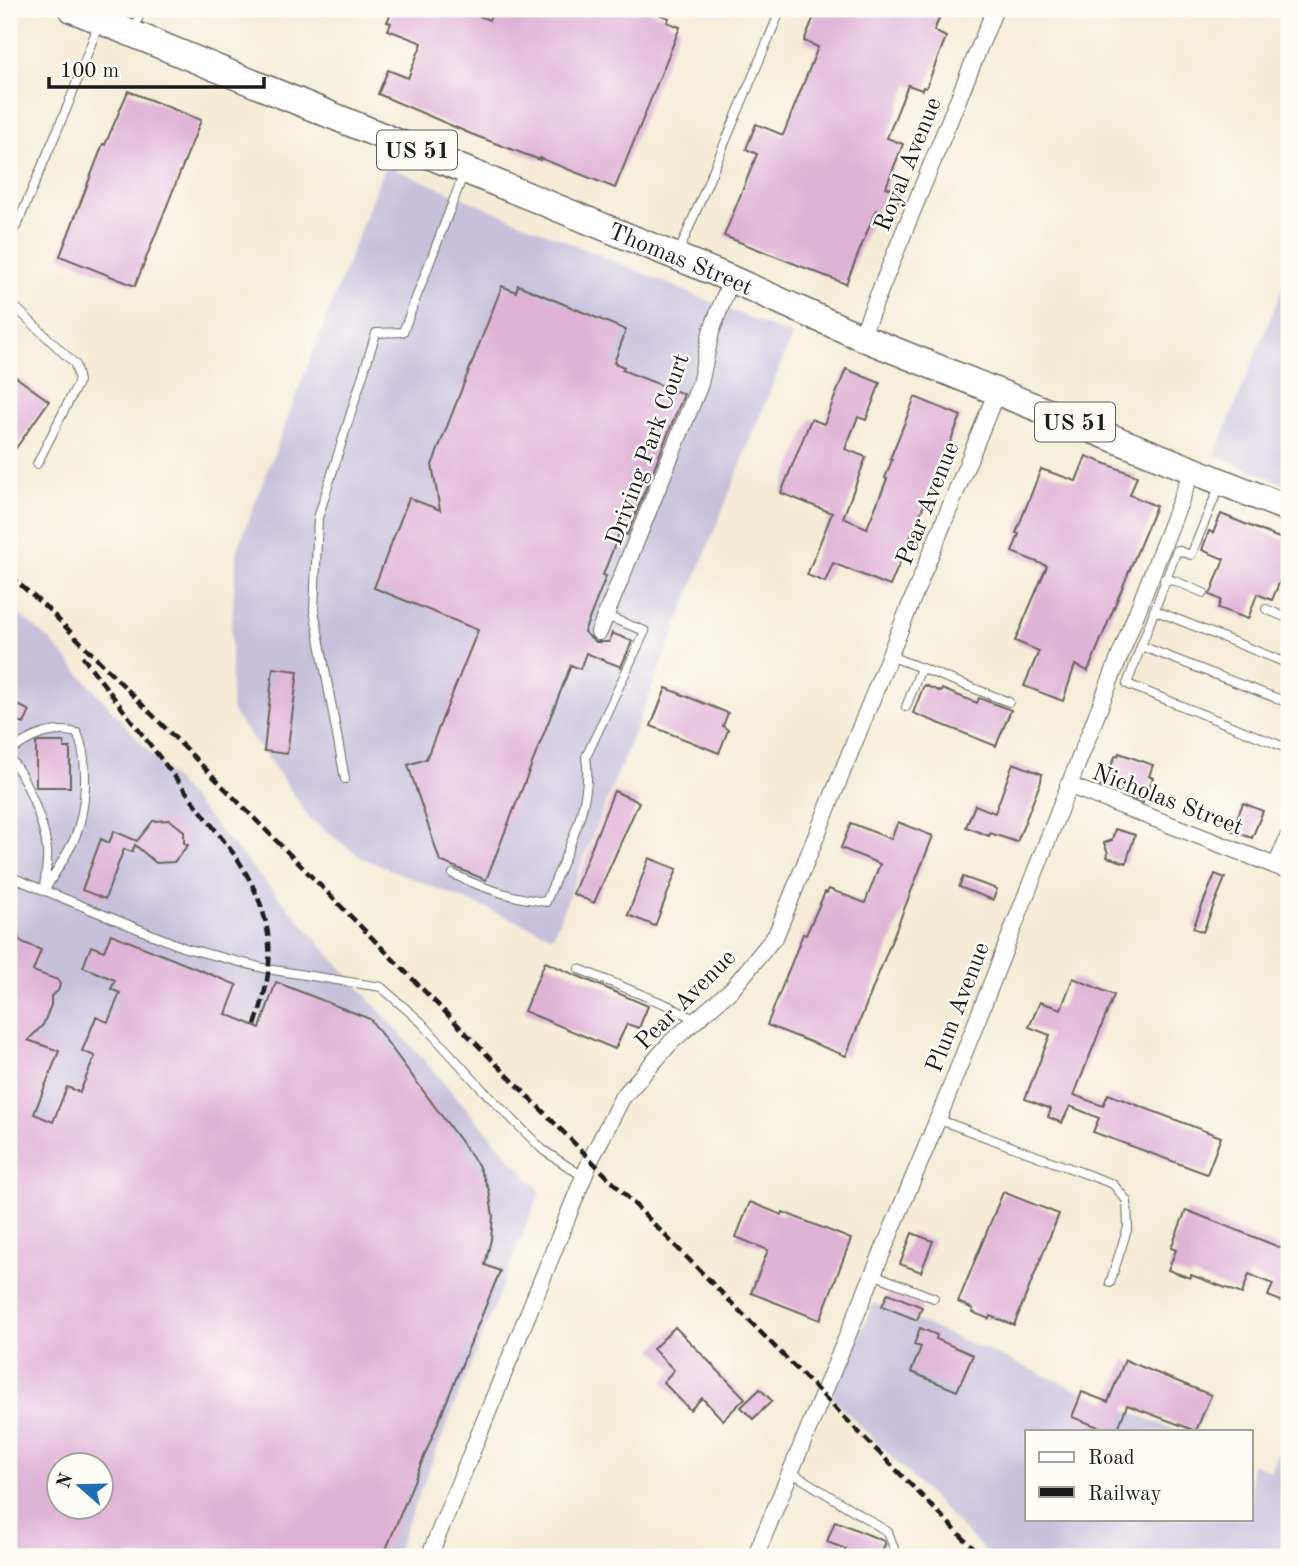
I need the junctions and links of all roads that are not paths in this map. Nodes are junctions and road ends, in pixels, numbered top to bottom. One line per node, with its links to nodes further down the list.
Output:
1 (72, 9): 5 (main road, Thomas Street / US 51)
2 (142, 9): 6 (lane)
3 (781, 9): 9 (lane)
4 (995, 9): 12 (street, Royal Avenue)
5 (100, 20): 6 (main road, Thomas Street / US 51); 8 (lane)
6 (132, 33): 7 (main road, Thomas Street / US 51)
7 (465, 170): 9 (main road, Thomas Street / US 51); 35 (lane)
8 (9, 236)
9 (677, 257): 10 (main road, Thomas Street / US 51)
10 (731, 279): 12 (main road, Thomas Street / US 51); 22 (street, Driving Park Court)
11 (9, 301): 14 (lane)
12 (861, 337): 13 (main road, Thomas Street / US 51)
13 (997, 391): 15 (main road, Thomas Street / US 51); 26 (street, Pear Avenue)
14 (37, 464)
15 (1193, 469): 16 (main road, Thomas Street / US 51); 18 (street, Plum Avenue)
16 (1221, 481): 17 (main road, Thomas Street / US 51); 18 (lane)
17 (1289, 509)
18 (1158, 578): 19 (lane); 21 (lane); 36 (street, Plum Avenue)
19 (1204, 593)
20 (1266, 609): 23 (lane)
21 (1154, 610): 25 (lane); 27 (lane)
22 (606, 616): 24 (street, Driving Park Court); 39 (lane)
23 (1289, 619)
24 (599, 632)
25 (1142, 646): 30 (lane); 32 (lane)
26 (890, 656): 28 (lane); 43 (street, Pear Avenue)
27 (1289, 664)
28 (921, 668): 29 (lane); 31 (lane)
29 (1009, 702)
30 (1289, 703)
31 (906, 707)
32 (1289, 749)
33 (9, 752): 41 (lane)
34 (9, 758): 41 (lane)
35 (345, 779)
36 (1068, 785): 38 (street, Nicholas Street); 44 (street, Plum Avenue)
37 (1289, 835): 38 (street)
38 (1283, 869)
39 (453, 874)
40 (9, 876): 41 (lane)
41 (44, 891): 45 (lane)
42 (579, 969): 43 (lane)
43 (696, 1020): 45 (street, Pear Avenue)
44 (937, 1119): 46 (street, Plum Avenue); 47 (lane)
45 (584, 1177): 50 (street, Pear Avenue)
46 (873, 1274): 48 (lane); 49 (street, Plum Avenue)
47 (1110, 1283)
48 (934, 1298)
49 (791, 1472): 51 (street, Plum Avenue); 52 (lane)
50 (429, 1557)
51 (755, 1557)
52 (897, 1557)

